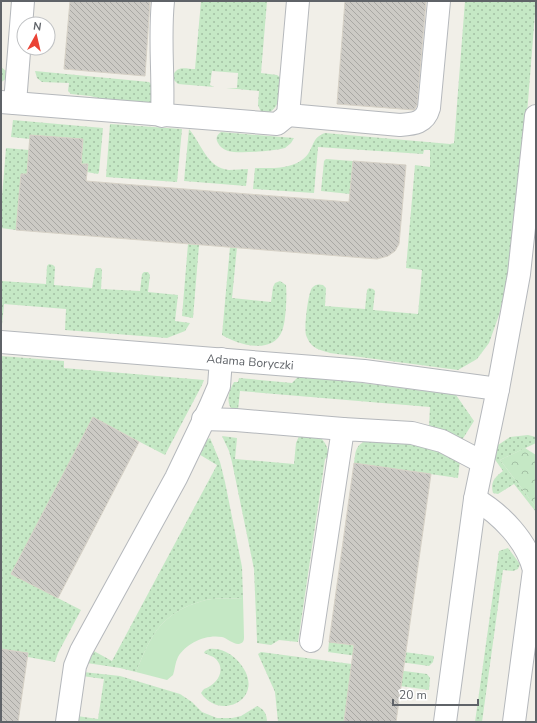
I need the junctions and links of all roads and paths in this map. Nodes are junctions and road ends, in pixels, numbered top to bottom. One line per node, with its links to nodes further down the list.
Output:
1 (23, 1): 5 (street)
2 (163, 1): 7 (street)
3 (298, 1): 6 (street)
4 (439, 1): 6 (street)
5 (8, 102): 7 (street)
6 (288, 115): 7 (street)
7 (162, 116)
8 (536, 116): 11 (street)
9 (1, 342): 10 (street, Adama Boryczki)
10 (221, 359): 11 (street, Adama Boryczki); 12 (street)
11 (498, 389): 14 (street)
12 (204, 419): 13 (street); 17 (street)
13 (343, 429): 14 (street); 16 (street)
14 (482, 462): 15 (street)
15 (475, 499): 18 (street); 19 (street)
16 (311, 641)
17 (67, 722)
18 (445, 722)
19 (514, 722)

